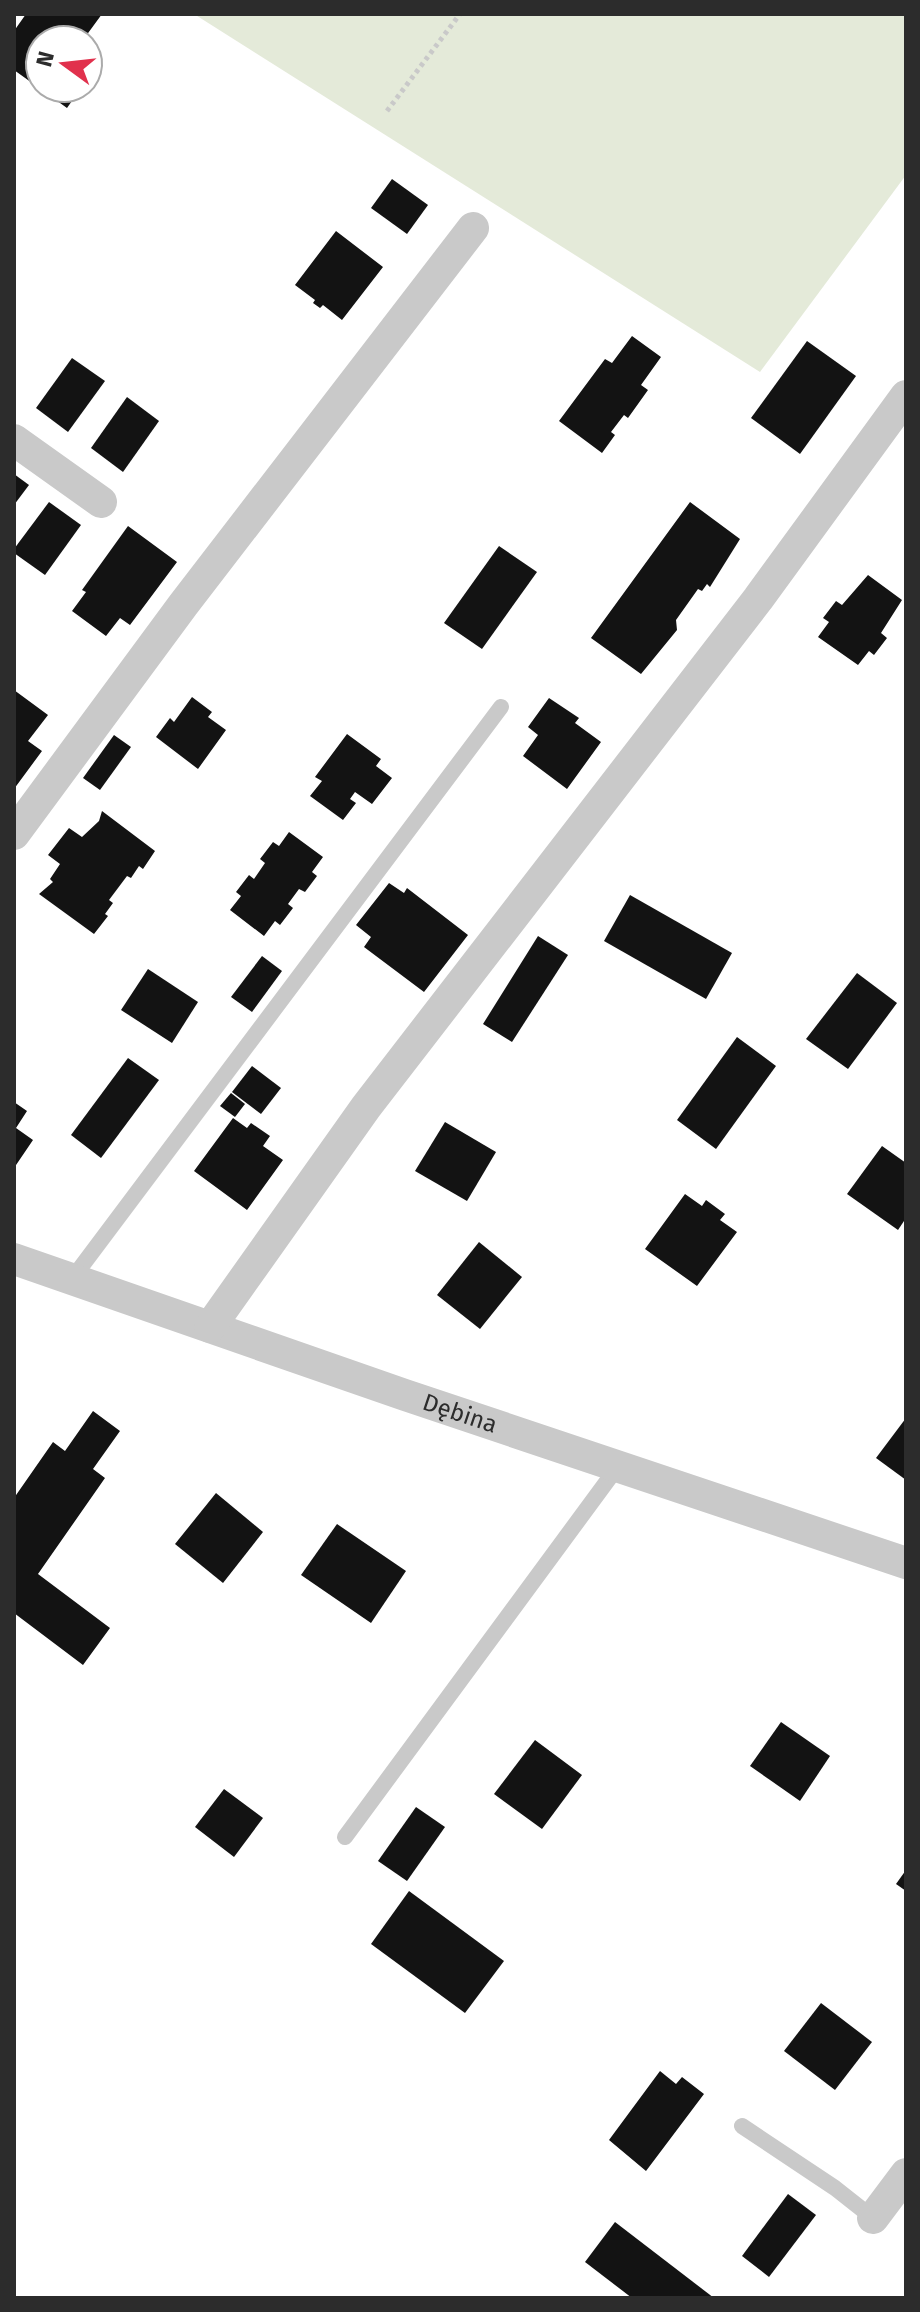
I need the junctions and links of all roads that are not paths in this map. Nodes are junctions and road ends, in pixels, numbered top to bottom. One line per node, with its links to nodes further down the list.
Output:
1 (473, 228): 6 (street)
2 (906, 396): 9 (street)
3 (14, 440): 4 (street)
4 (101, 502)
5 (501, 707): 8 (lane)
6 (14, 834)
7 (14, 1259): 8 (street, Dębina)
8 (72, 1279): 9 (street, Dębina)
9 (210, 1327): 10 (street, Dębina)
10 (619, 1465): 11 (street, Dębina); 12 (lane)
11 (906, 1563)
12 (345, 1837)
13 (742, 2126): 15 (lane)
14 (906, 2174): 15 (street)
15 (873, 2218)

